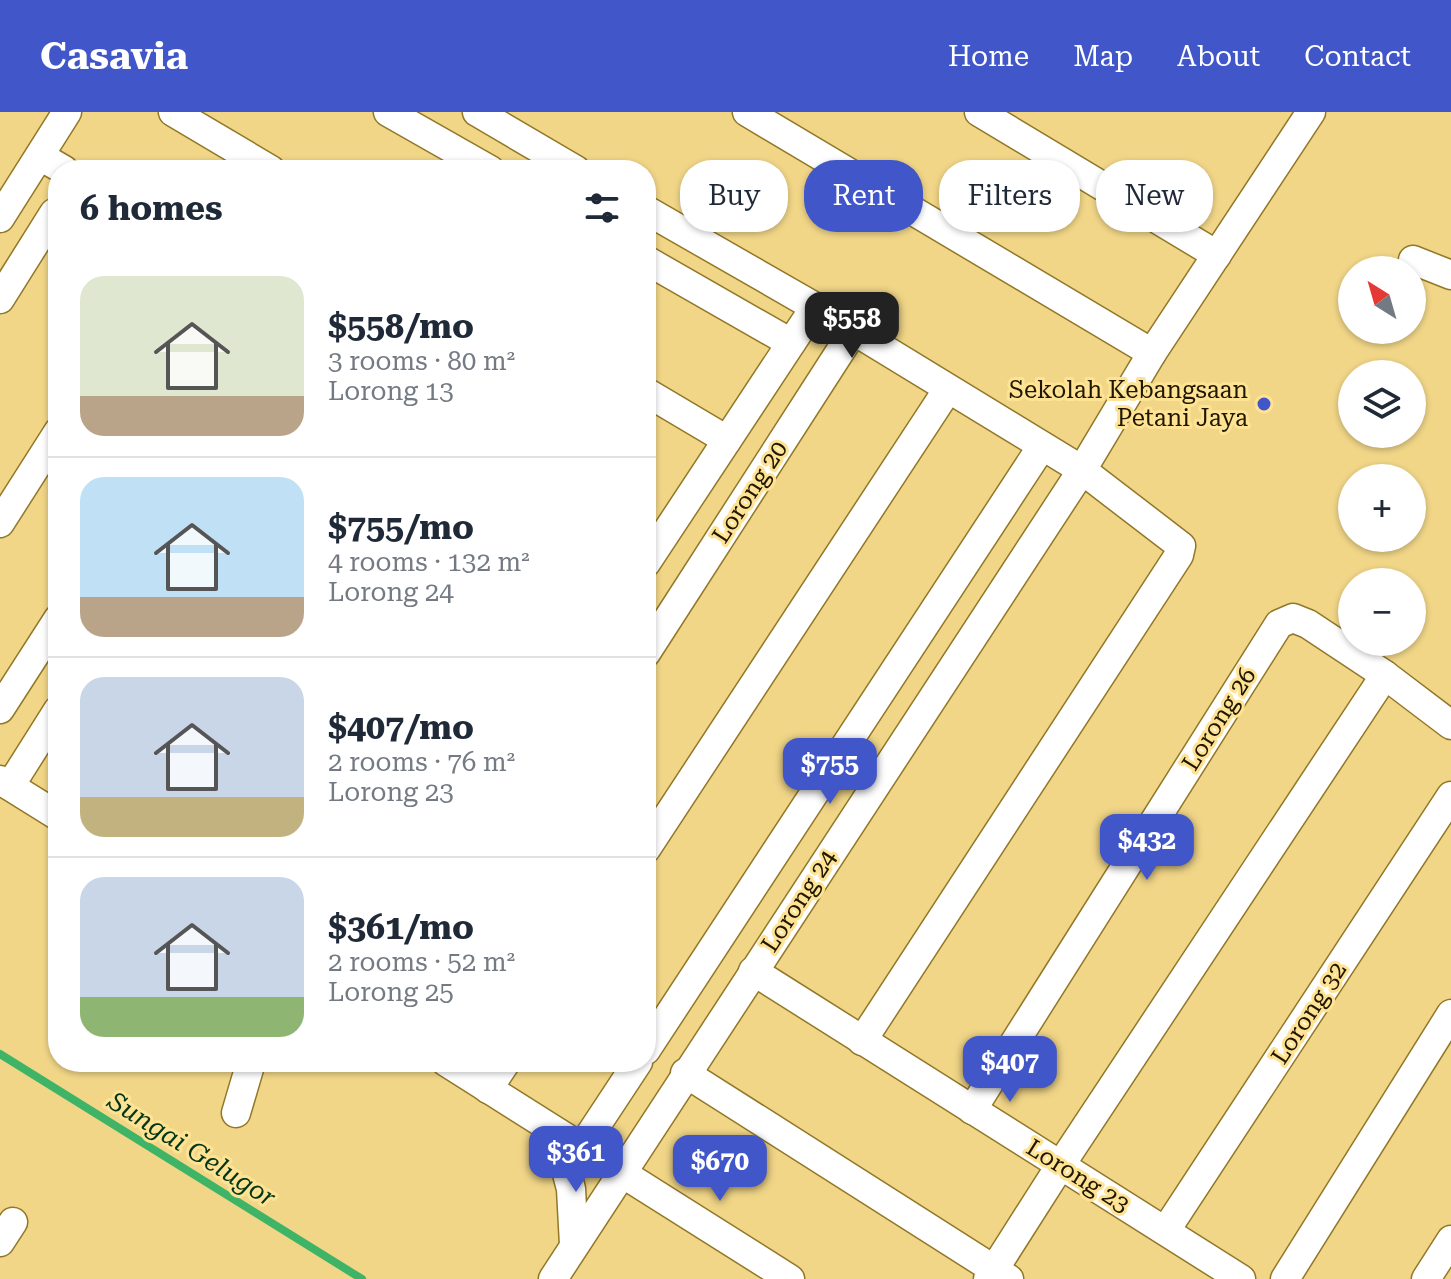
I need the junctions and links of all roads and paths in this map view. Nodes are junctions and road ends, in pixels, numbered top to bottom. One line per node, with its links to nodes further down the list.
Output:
1 (67, 112): 8 (street)
2 (173, 112): 9 (street)
3 (388, 112): 10 (street)
4 (747, 112): 26 (street)
5 (979, 112): 18 (street)
6 (1311, 112): 18 (street, Lorong 24)
7 (495, 117): 11 (street)
8 (40, 156): 12 (street); 13 (street)
9 (254, 160)
10 (454, 160)
11 (561, 160)
12 (48, 161)
13 (17, 191): 14 (street); 16 (street)
14 (48, 209)
15 (656, 216): 23 (street)
16 (0, 218)
17 (48, 226): 22 (street)
18 (1217, 255): 26 (street, Lorong 24)
19 (1426, 265): 21 (street)
20 (656, 266): 25 (street)
21 (1451, 275)
22 (0, 299)
23 (815, 307): 24 (street); 25 (street, Lorong 20)
24 (854, 330): 27 (street); 35 (street, Lorong 20)
25 (791, 343): 29 (street, Lorong 20)
26 (1152, 353): 32 (street, Lorong 24)
27 (948, 389): 30 (street); 44 (street)
28 (656, 398): 29 (street)
29 (727, 440): 34 (street, Lorong 20)
30 (1042, 446): 32 (street); 47 (street, Lorong 24)
31 (48, 448): 33 (street)
32 (1082, 470): 45 (street, Lorong 24); 48 (street)
33 (0, 523)
34 (657, 523)
35 (656, 625)
36 (48, 635): 38 (street)
37 (1385, 675): 40 (street); 55 (street, Lorong 26); 59 (street)
38 (0, 709)
39 (48, 724): 41 (street)
40 (1451, 725)
41 (5, 783): 43 (street)
42 (1451, 796): 61 (street, Lorong 32)
43 (48, 810)
44 (656, 834)
45 (753, 971): 48 (street, Lorong 23); 53 (street, Lorong 24)
46 (1451, 1014): 68 (street)
47 (656, 1035)
48 (862, 1041): 55 (street, Lorong 23)
49 (248, 1072): 56 (street)
50 (462, 1072): 54 (street)
51 (499, 1072): 54 (street)
52 (631, 1072): 58 (street)
53 (685, 1073): 60 (street, Lorong 24); 64 (street)
54 (488, 1089): 57 (street)
55 (972, 1110): 59 (street, Lorong 23)
56 (236, 1113)
57 (556, 1132): 58 (street); 63 (street)
58 (582, 1147): 60 (street)
59 (1060, 1166): 61 (street, Lorong 23); 64 (street)
60 (621, 1171): 63 (street, Lorong 24); 66 (street)
61 (1166, 1230): 67 (street, Lorong 23)
62 (1451, 1240): 69 (street)
63 (574, 1245): 65 (street, Lorong 24)
64 (998, 1276)
65 (553, 1279)
66 (790, 1279)
67 (1241, 1279)
68 (1285, 1279)
69 (1426, 1279)

